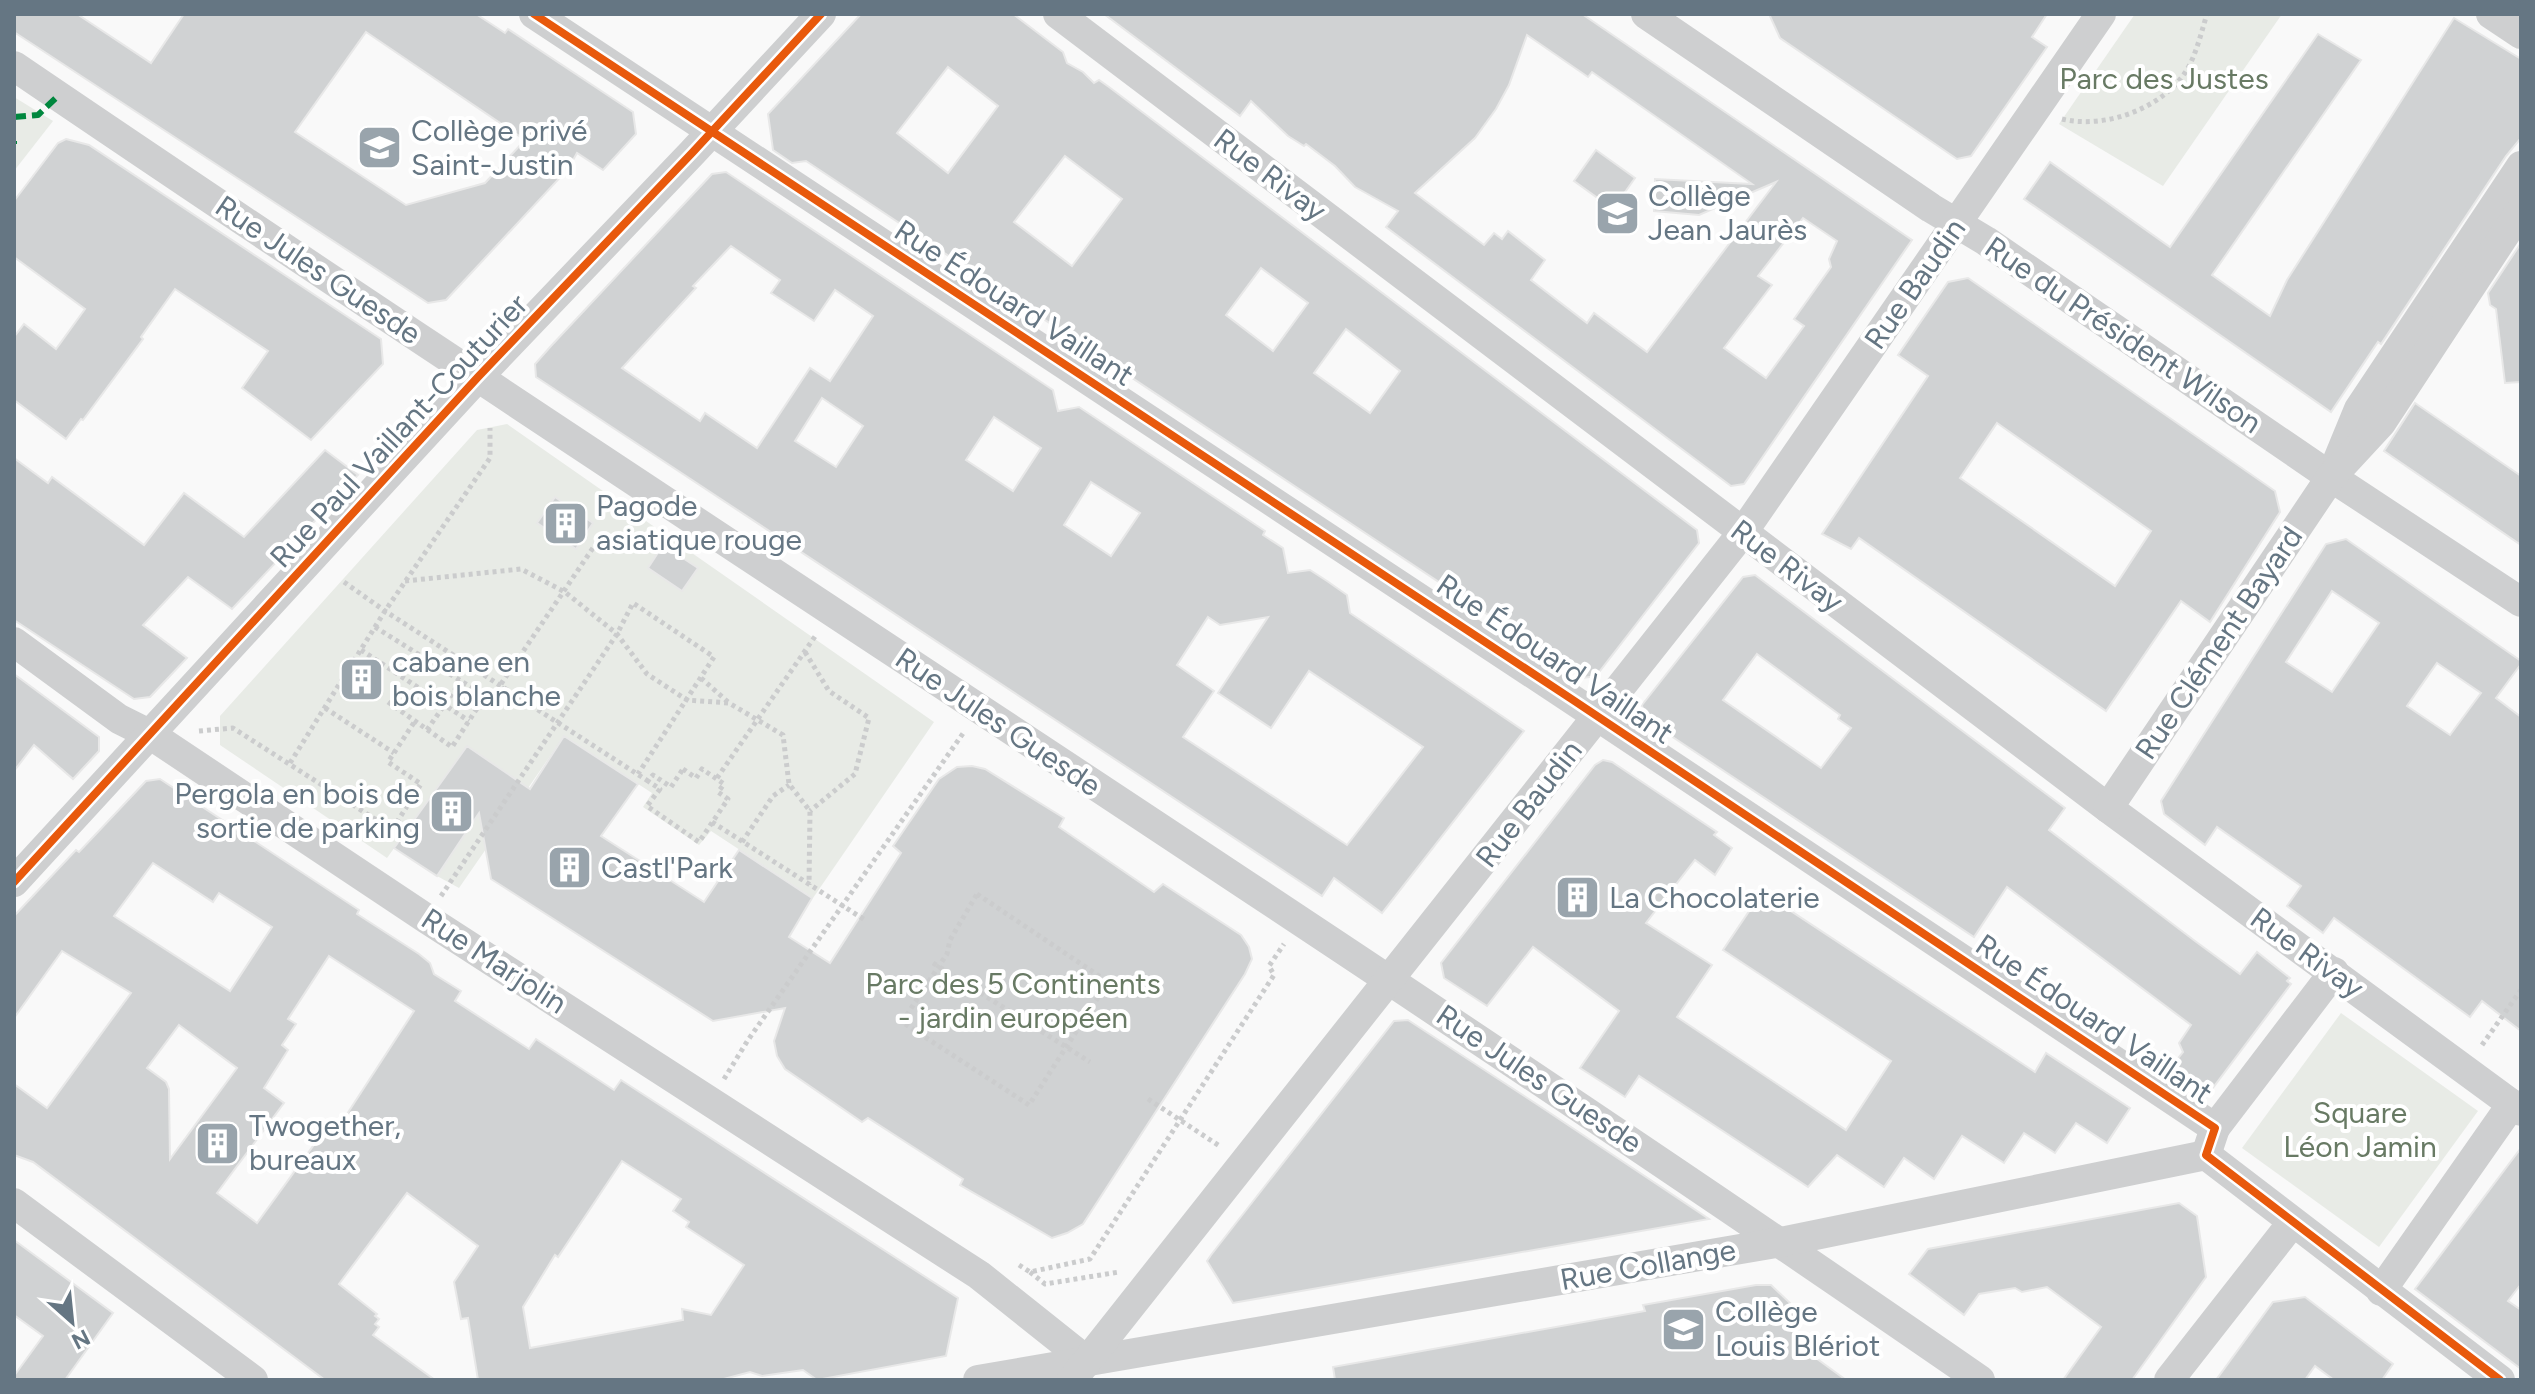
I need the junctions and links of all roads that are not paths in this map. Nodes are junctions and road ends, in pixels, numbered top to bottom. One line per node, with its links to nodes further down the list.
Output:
1 (534, 14): 9 (street, Rue Édouard Vaillant)
2 (821, 14): 9 (street, Rue Paul Vaillant-Couturier)
3 (1058, 14): 15 (street, Rue Rivay)
4 (1646, 14): 12 (street, Rue du Président Wilson)
5 (2101, 14): 12 (street, Rue Baudin)
6 (2491, 14): 7 (street)
7 (2521, 34)
8 (14, 66): 13 (street, Rue Jules Guesde)
9 (711, 133): 13 (street, Rue Paul Vaillant-Couturier); 18 (street, Rue Édouard Vaillant)
10 (2521, 166): 14 (street, Rue Clément Bayard)
11 (2521, 210): 14 (street, Rue Clément Bayard)
12 (1958, 224): 14 (street, Rue du Président Wilson); 15 (street, Rue Baudin)
13 (478, 377): 19 (street, Rue Paul Vaillant-Couturier); 23 (street, Rue Jules Guesde)
14 (2331, 477): 16 (street, Rue du Président Wilson); 20 (street, Rue Clément Bayard)
15 (1743, 532): 18 (street, Rue Baudin); 20 (street, Rue Rivay)
16 (2521, 602)
17 (14, 642): 19 (street, Rue Marjolin)
18 (1598, 717): 23 (street, Rue Baudin); 25 (street, Rue Édouard Vaillant)
19 (151, 735): 21 (street, Rue Paul Vaillant-Couturier); 30 (street, Rue Marjolin)
20 (2108, 808): 22 (street, Rue Rivay)
21 (14, 882)
22 (2334, 972): 24 (street, Rue Rivay); 25 (street)
23 (1390, 980): 28 (street, Rue Jules Guesde); 30 (street, Rue Baudin)
24 (2516, 1108): 29 (street)
25 (2210, 1142): 27 (street, Rue Édouard Vaillant); 28 (street, Rue Collange)
26 (14, 1203): 31 (street)
27 (2292, 1223): 29 (street, Rue Édouard Vaillant); 34 (street)
28 (1781, 1242): 30 (street, Rue Collange); 33 (street, Rue Jules Guesde)
29 (2381, 1291): 35 (street, Rue Édouard Vaillant)
30 (1080, 1370): 32 (street, Rue Collange)
31 (253, 1380)
32 (978, 1380)
33 (1980, 1380)
34 (2169, 1380)
35 (2500, 1380)

